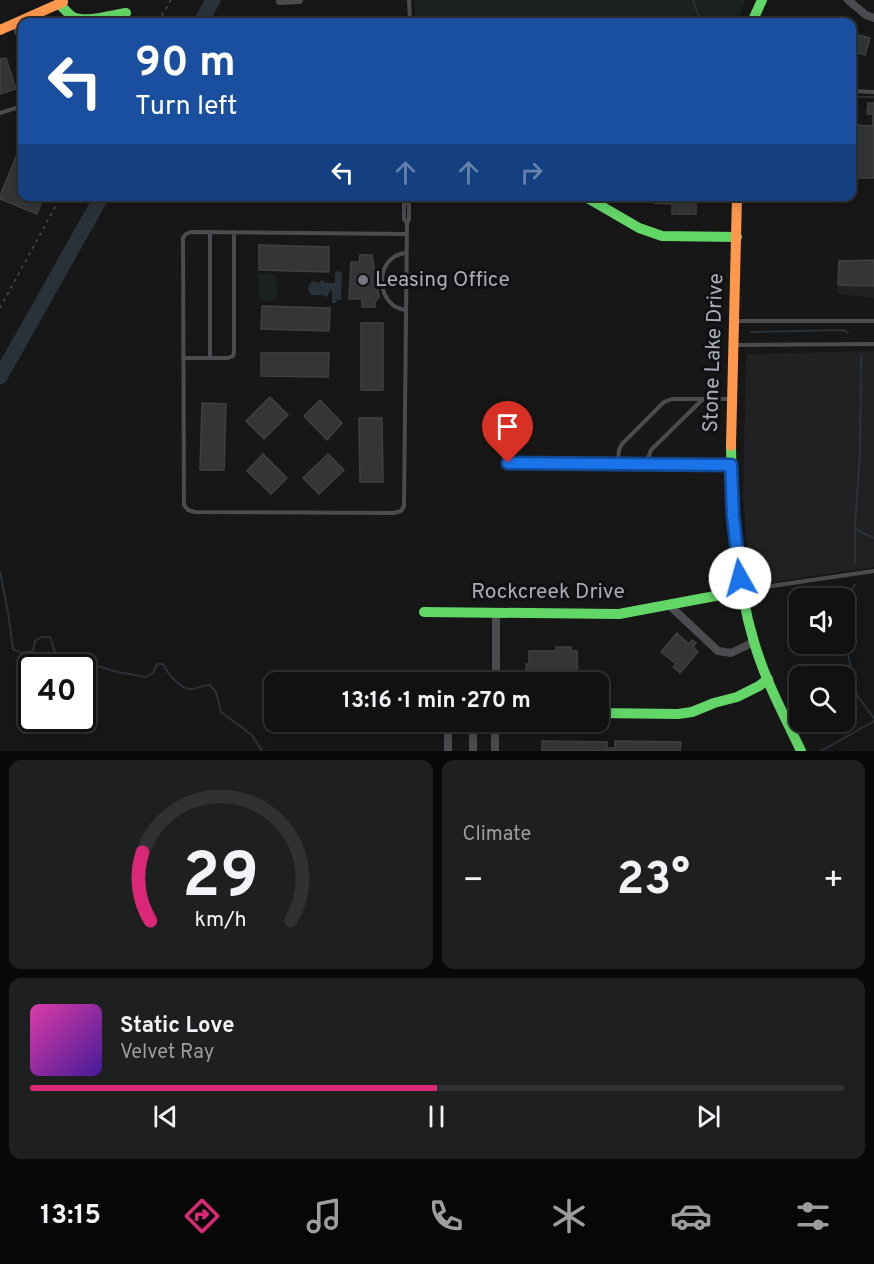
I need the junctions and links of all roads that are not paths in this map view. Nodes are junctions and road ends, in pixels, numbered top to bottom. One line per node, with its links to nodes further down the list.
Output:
1 (299, 0): 5 (street)
2 (409, 0): 11 (lane)
3 (762, 0): 12 (street)
4 (848, 0): 13 (street)
5 (280, 1)
6 (62, 2): 8 (street); 9 (street)
7 (126, 14): 10 (street)
8 (27, 18)
9 (77, 18)
10 (89, 18)
11 (410, 18)
12 (754, 18)
13 (874, 18)
14 (18, 22): 15 (street)
15 (14, 24): 16 (street); 17 (lane)
16 (0, 30)
17 (18, 36)
18 (856, 91): 19 (lane)
19 (874, 92)
20 (18, 107): 21 (lane)
21 (0, 113)
22 (408, 201): 27 (lane)
23 (593, 201): 28 (street)
24 (737, 201): 28 (street, Stone Lake Drive)
25 (210, 232): 26 (lane); 35 (lane); 36 (lane)
26 (234, 232): 27 (lane); 36 (lane)
27 (406, 234): 29 (lane)
28 (737, 237): 31 (street, Stone Lake Drive)
29 (406, 253): 30 (lane); 30 (lane)
30 (406, 310): 35 (lane)
31 (733, 321): 32 (lane); 34 (street, Stone Lake Drive)
32 (874, 321)
33 (874, 344): 34 (lane)
34 (732, 345): 38 (street, Stone Lake Drive)
35 (183, 358): 36 (lane)
36 (210, 358)
37 (703, 399): 38 (lane); 40 (lane); 41 (lane)
38 (731, 399): 42 (street, Stone Lake Drive)
39 (508, 463): 40 (lane)
40 (618, 464): 41 (lane)
41 (646, 464): 42 (lane)
42 (731, 465): 44 (street, Stone Lake Drive)
43 (874, 571): 44 (lane)
44 (742, 591): 45 (street, Rockcreek Drive); 48 (street, Stone Lake Drive)
45 (669, 605): 47 (street, Rockcreek Drive); 48 (street)
46 (424, 612): 47 (street, Rockcreek Drive)
47 (496, 613): 49 (street)
48 (754, 642): 50 (street, Stone Lake Drive)
49 (496, 672)
50 (768, 679): 51 (street); 58 (street, Stone Lake Drive)
51 (609, 713)
52 (448, 732): 55 (street)
53 (473, 732): 56 (street)
54 (495, 732): 57 (street)
55 (448, 751)
56 (472, 751)
57 (495, 751)
58 (801, 751)

